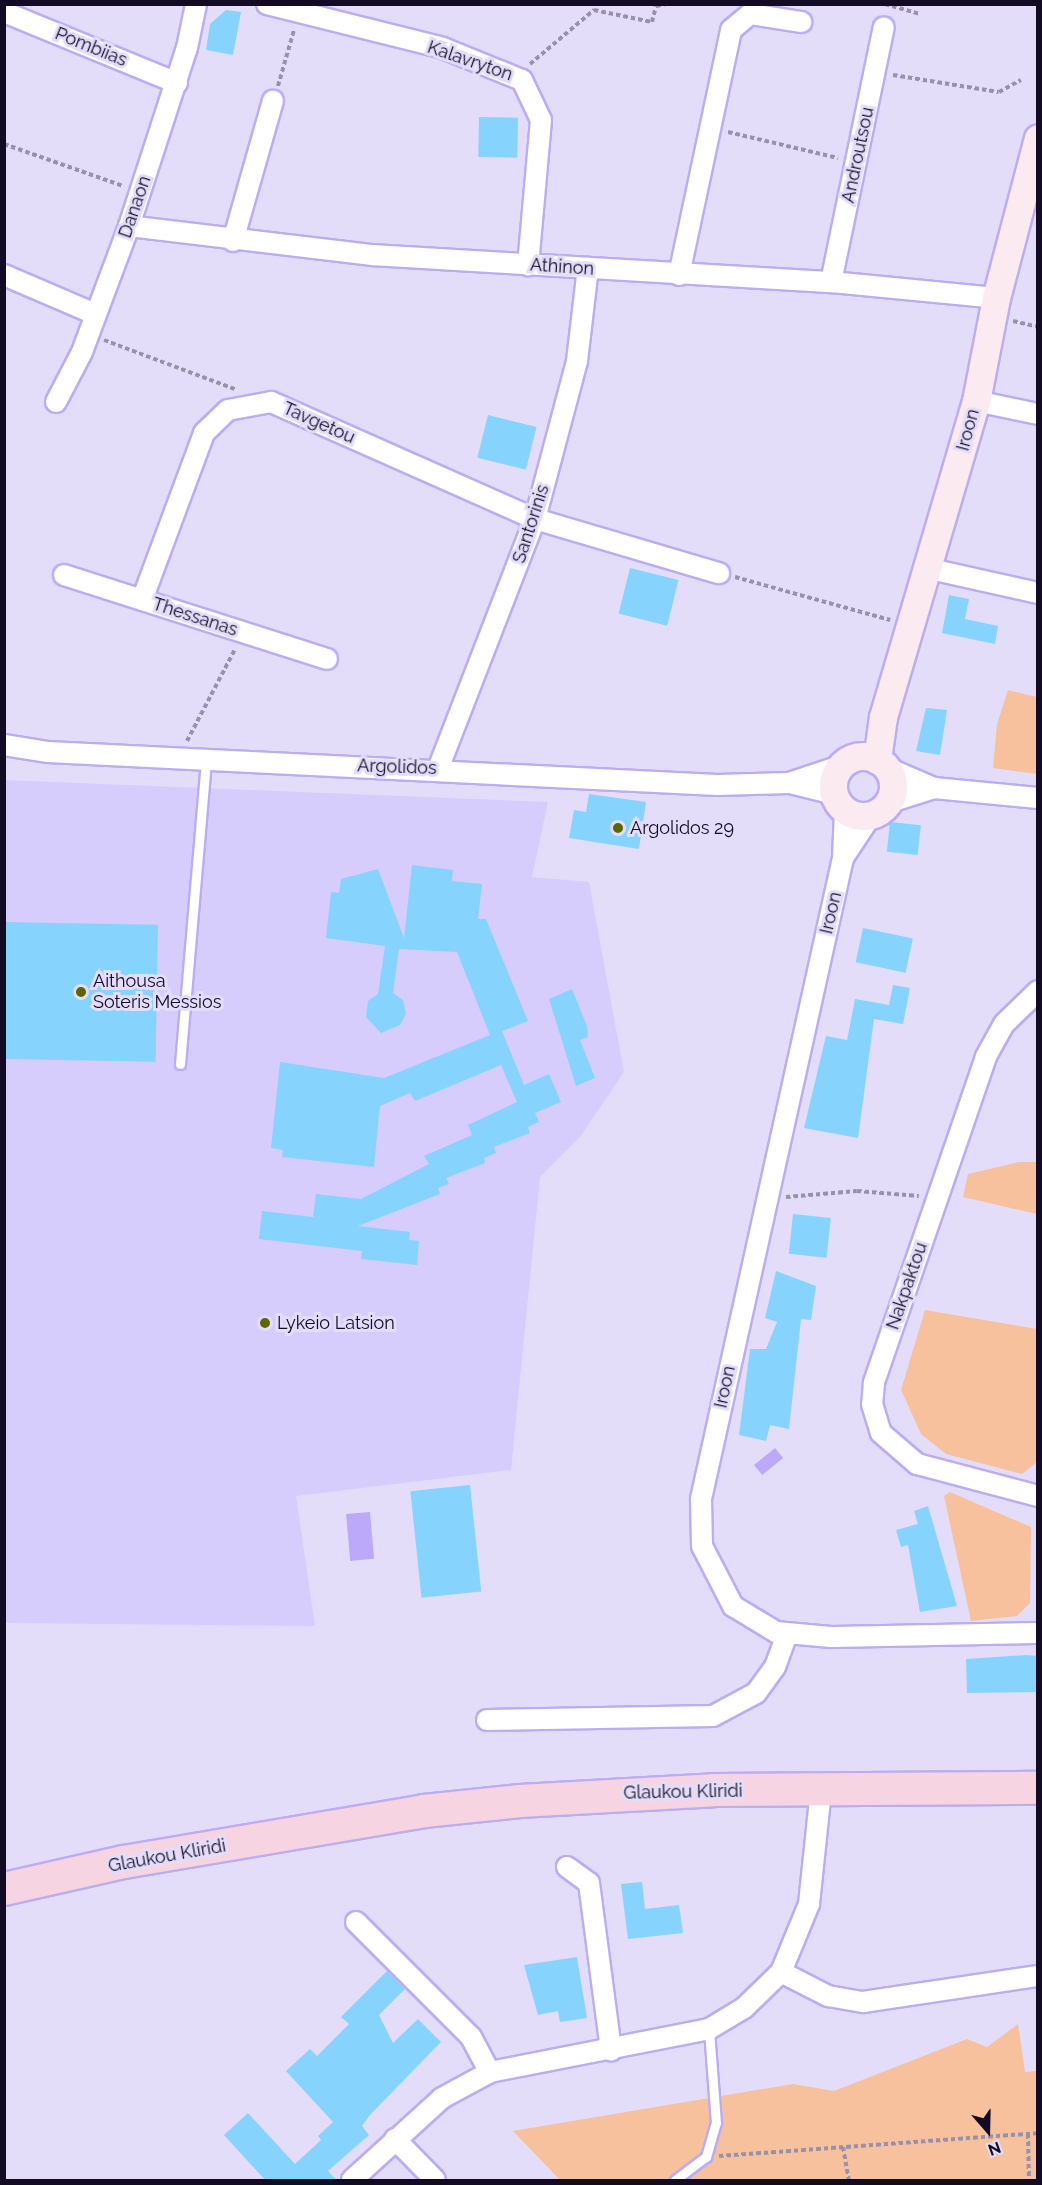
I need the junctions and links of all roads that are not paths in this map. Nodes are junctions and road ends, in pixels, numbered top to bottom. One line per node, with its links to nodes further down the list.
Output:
1 (196, 4): 7 (street, Danaon)
2 (267, 4): 3 (street, Kalavryton)
3 (296, 9): 12 (street, Kalavryton)
4 (4, 12): 7 (street, Pombiias)
5 (801, 22): 15 (street)
6 (884, 27): 16 (street, Androutsou)
7 (177, 83): 10 (street, Danaon)
8 (273, 101): 11 (street)
9 (1038, 138): 17 (street, Iroon)
10 (129, 226): 11 (street, Athinon); 18 (street, Danaon)
11 (233, 242): 12 (street, Athinon)
12 (528, 265): 13 (street, Athinon)
13 (588, 268): 15 (street, Athinon); 22 (street, Santorinis)
14 (4, 275): 18 (street)
15 (679, 275): 16 (street, Athinon)
16 (831, 282): 17 (street, Athinon)
17 (996, 298): 19 (street, Iroon)
18 (95, 314): 20 (street, Danaon)
19 (976, 401): 21 (street); 23 (street, Iroon)
20 (56, 402)
21 (1038, 414)
22 (535, 519): 24 (street, Tavgetou); 27 (street, Tavgetou); 32 (street, Santorinis)
23 (930, 569): 26 (street); 31 (street, Iroon)
24 (719, 573)
25 (63, 575): 27 (street, Thessanas)
26 (1038, 593)
27 (142, 600): 28 (street, Thessanas)
28 (327, 659)
29 (4, 745): 30 (street, Argolidos)
30 (206, 759): 32 (street, Argolidos); 40 (lane)
31 (865, 762): 33 (street, Argolidos); 34 (street); 36 (street, Iroon); 37 (street)
32 (438, 769): 33 (street, Argolidos)
33 (789, 783): 36 (street, Argolidos)
34 (934, 788): 35 (street); 37 (street)
35 (1038, 798)
36 (839, 802): 37 (street); 38 (street, Iroon)
37 (880, 808): 38 (street, Iroon)
38 (843, 858): 43 (street, Iroon)
39 (1038, 991): 41 (street, Nakpaktou)
40 (180, 1064)
41 (1038, 1496)
42 (1038, 1632): 43 (street, Iroon)
43 (787, 1634): 44 (street)
44 (487, 1720)
45 (1038, 1788): 46 (main road, Glaukou Kliridi)
46 (821, 1799): 47 (main road, Glaukou Kliridi); 49 (main road, Glaukou Kliridi); 51 (street)
47 (1038, 1806)
48 (567, 1867): 54 (street)
49 (4, 1889)
50 (356, 1922): 55 (street)
51 (781, 1972): 52 (street); 53 (street)
52 (1038, 1976)
53 (709, 2029): 54 (street); 59 (lane)
54 (610, 2051): 55 (street)
55 (490, 2072): 56 (street)
56 (394, 2139): 57 (street); 58 (street)
57 (352, 2181)
58 (435, 2181)
59 (675, 2181)

